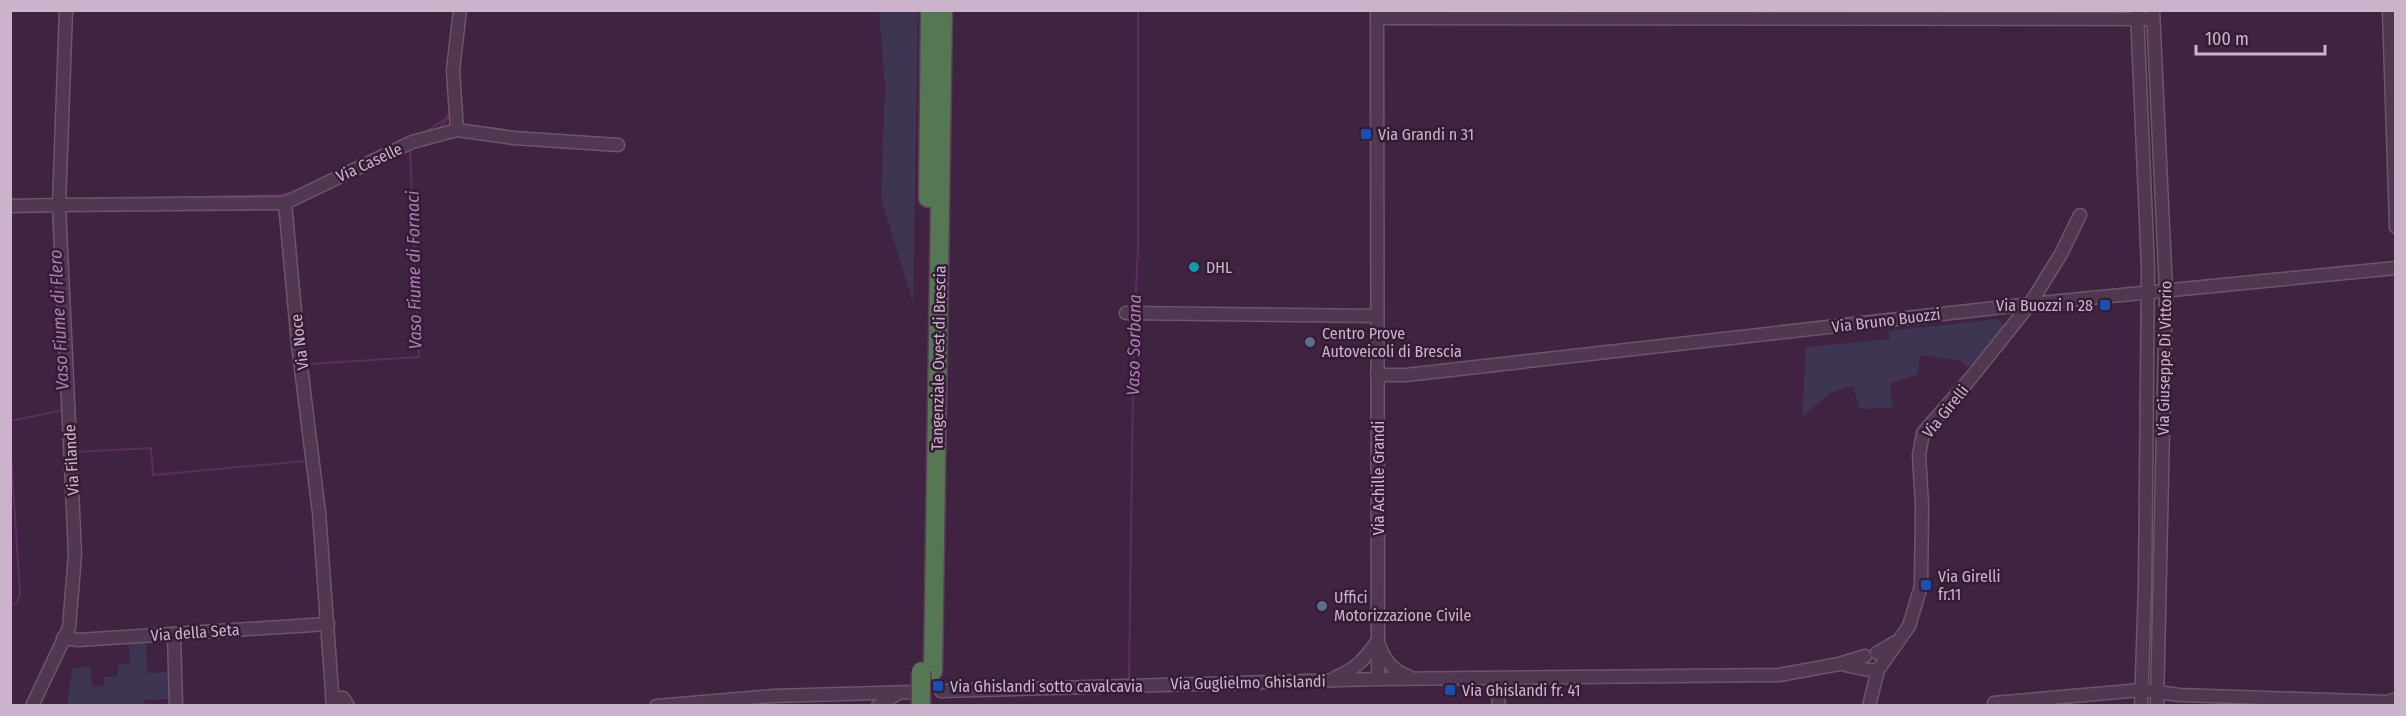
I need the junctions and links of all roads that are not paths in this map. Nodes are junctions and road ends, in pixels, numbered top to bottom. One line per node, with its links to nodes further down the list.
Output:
1 (66, 10): 14 (street)
2 (460, 10): 11 (street)
3 (930, 10): 31 (highway, Tangenziale Ovest di Brescia)
4 (943, 10): 10 (highway, Tangenziale Ovest di Brescia)
5 (951, 10): 10 (highway)
6 (2389, 10): 17 (street)
7 (1377, 14): 8 (street); 23 (street, Via Achille Grandi)
8 (2137, 14): 9 (street); 20 (street, Via Giuseppe Di Vittorio)
9 (2153, 15): 19 (street, Via Giuseppe Di Vittorio)
10 (942, 72): 31 (highway, Tangenziale Ovest di Brescia)
11 (457, 130): 12 (street, Via Caselle); 13 (street, Via Caselle)
12 (618, 145)
13 (285, 203): 14 (street); 25 (street, Via Noce)
14 (59, 205): 15 (street); 27 (street, Via Filande)
15 (10, 206)
16 (2080, 215): 21 (street, Via Girelli)
17 (2396, 227)
18 (2396, 268): 19 (street, Via Bruno Buozzi)
19 (2166, 291): 20 (street, Via Bruno Buozzi); 42 (street, Via Giuseppe Di Vittorio)
20 (2148, 292): 21 (street, Via Bruno Buozzi); 39 (street, Via Giuseppe Di Vittorio)
21 (2030, 304): 24 (street, Via Bruno Buozzi); 30 (street, Via Girelli)
22 (1126, 313): 23 (street)
23 (1377, 316): 24 (street, Via Achille Grandi)
24 (1377, 375): 28 (street, Via Achille Grandi)
25 (328, 624): 26 (street, Via della Seta); 45 (street, Via Noce)
26 (174, 634): 27 (street, Via della Seta); 48 (street)
27 (63, 638): 47 (street, Via Filande)
28 (1378, 640): 29 (street); 33 (street, Via Achille Grandi); 35 (street, Via Achille Grandi)
29 (1366, 657): 35 (street); 37 (street)
30 (1874, 662): 32 (street, Via Guglielmo Ghislandi); 53 (street, Via Girelli)
31 (927, 671): 40 (highway, Tangenziale Ovest di Brescia, bridge); 41 (highway, Tangenziale Ovest di Brescia)
32 (1546, 677): 34 (street, Via Guglielmo Ghislandi); 38 (street, Via Guglielmo Ghislandi)
33 (1416, 678): 35 (street, Via Guglielmo Ghislandi); 36 (street, Via Guglielmo Ghislandi)
34 (1510, 678): 36 (street, Via Guglielmo Ghislandi); 38 (street)
35 (1372, 679): 37 (street, Via Guglielmo Ghislandi)
36 (1447, 679): 38 (street, Via Guglielmo Ghislandi)
37 (1326, 680): 41 (street, Via Guglielmo Ghislandi)
38 (1497, 686): 52 (street)
39 (2141, 690): 42 (street); 46 (street); 54 (street, Via Giuseppe Di Vittorio)
40 (913, 696): 43 (street); 51 (street)
41 (937, 698)
42 (2157, 699): 44 (street)
43 (851, 700): 50 (street)
44 (2391, 701)
45 (332, 702): 49 (street)
46 (1994, 703)
47 (32, 705)
48 (176, 705)
49 (348, 705)
50 (656, 705)
51 (878, 705)
52 (1499, 705)
53 (1869, 705)
54 (2140, 705)

